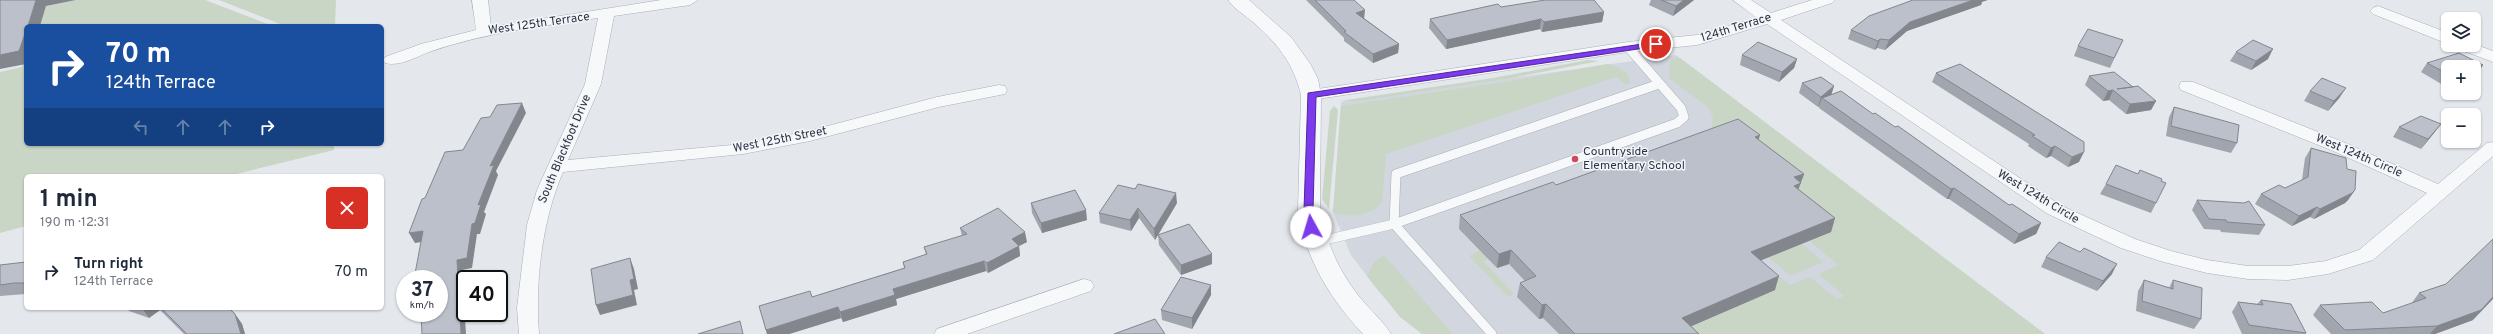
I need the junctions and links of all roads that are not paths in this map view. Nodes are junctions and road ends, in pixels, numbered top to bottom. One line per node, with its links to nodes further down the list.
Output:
1 (480, 0): 9 (street)
2 (690, 0): 7 (street, West 125th Terrace)
3 (1237, 0): 18 (street)
4 (1741, 0): 8 (street, West 124th Circle)
5 (1827, 0): 8 (street, 124th Terrace)
6 (2378, 11): 10 (street)
7 (608, 14): 9 (street, West 125th Terrace); 20 (street, South Blackfoot Drive)
8 (1770, 18): 11 (street, 124th Terrace); 21 (street, West 124th Circle)
9 (484, 32): 14 (street, West 125th Terrace)
10 (2441, 36)
11 (1628, 47): 15 (lane); 18 (street, 124th Terrace)
12 (2480, 52): 13 (street)
13 (2493, 57)
14 (391, 60)
15 (1659, 84): 22 (lane); 22 (lane)
16 (2187, 86): 21 (street, West 124th Circle)
17 (999, 90): 20 (street, West 125th Street)
18 (1311, 95): 23 (street)
19 (2493, 147): 21 (street, West 124th Circle)
20 (558, 166): 25 (street, South Blackfoot Drive)
21 (2441, 192)
22 (1394, 224): 23 (lane); 28 (lane)
23 (1315, 242): 27 (street)
24 (1084, 286): 26 (street)
25 (529, 334)
26 (944, 334)
27 (1378, 334)
28 (1492, 334)

